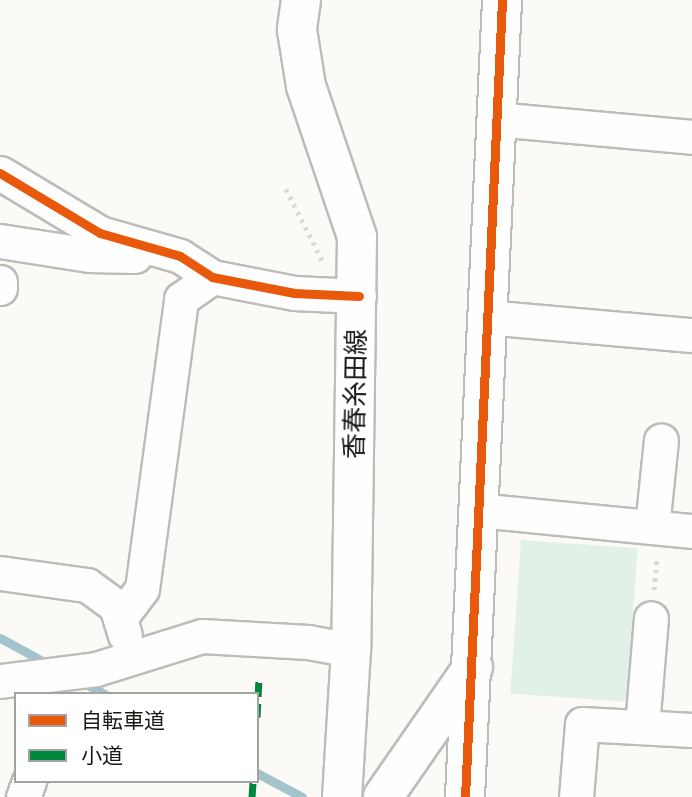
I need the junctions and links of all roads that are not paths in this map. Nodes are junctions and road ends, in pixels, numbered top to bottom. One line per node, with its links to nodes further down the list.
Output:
1 (301, 0): 11 (street, 香春糸田線)
2 (502, 0): 3 (street)
3 (495, 119): 4 (street); 12 (street)
4 (692, 137)
5 (0, 173): 7 (street)
6 (0, 241): 7 (street)
7 (180, 256): 8 (street)
8 (212, 277): 11 (street); 18 (street)
9 (0, 282): 10 (street)
10 (0, 288)
11 (350, 296): 20 (street, 香春糸田線)
12 (485, 317): 13 (street); 15 (street)
13 (692, 335)
14 (661, 440): 16 (street)
15 (477, 510): 16 (street); 22 (street)
16 (668, 528)
17 (0, 573): 18 (street)
18 (120, 618): 21 (street)
19 (651, 618): 25 (street)
20 (351, 650): 21 (street); 27 (street, 香春糸田線)
21 (132, 658): 24 (street)
22 (473, 667): 28 (street); 29 (street)
23 (0, 681): 24 (street)
24 (47, 684)
25 (642, 727): 26 (street); 30 (street)
26 (692, 730)
27 (342, 797)
28 (383, 797)
29 (465, 797)
30 (576, 797)

